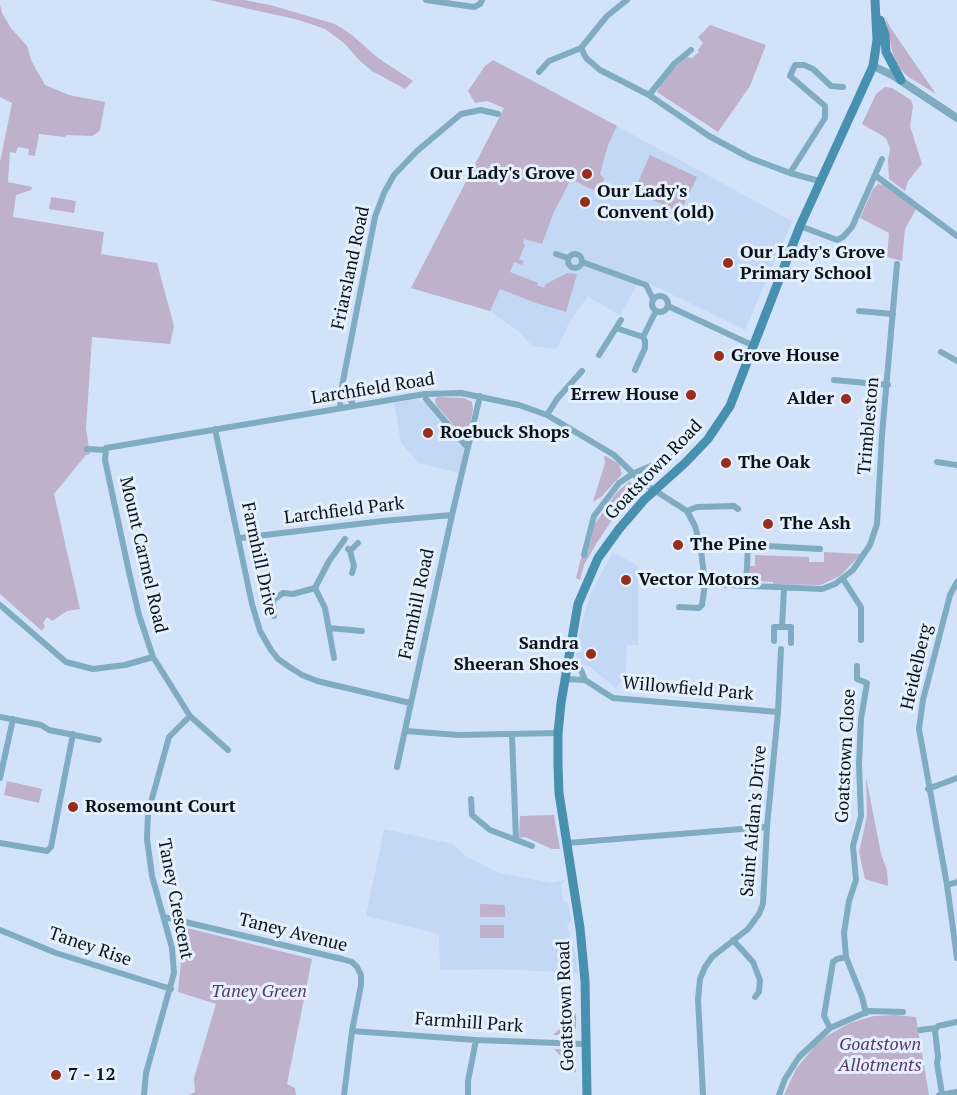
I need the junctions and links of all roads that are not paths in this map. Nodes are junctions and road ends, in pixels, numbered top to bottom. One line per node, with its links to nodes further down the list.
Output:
1 (426, 0): 2 (street)
2 (482, 0)
3 (627, 0): 6 (street)
4 (875, 0): 5 (main road)
5 (876, 12): 8 (main road, Goatstown Road); 10 (main road)
6 (581, 48): 9 (street); 12 (street)
7 (691, 51): 12 (street)
8 (873, 66): 10 (street); 18 (main road, Goatstown Road)
9 (539, 72)
10 (900, 81): 14 (street)
11 (843, 87): 16 (street)
12 (649, 95): 16 (street)
13 (498, 114): 41 (street, Friarsland Road)
14 (957, 118)
15 (882, 159): 17 (street)
16 (790, 173): 18 (street)
17 (876, 176): 19 (street); 20 (street)
18 (819, 181): 19 (main road, Goatstown Road)
19 (800, 226): 33 (main road, Goatstown Road)
20 (957, 236)
21 (556, 254): 22 (street)
22 (568, 258): 23 (street); 23 (street)
23 (582, 262): 25 (street)
24 (897, 264): 29 (street, Trimbleston)
25 (653, 300): 26 (street); 27 (street)
26 (668, 306): 27 (street); 33 (street)
27 (656, 311): 32 (street)
28 (860, 311): 29 (street)
29 (893, 314): 40 (street, Trimbleston)
30 (621, 320): 31 (street)
31 (616, 328): 32 (street); 35 (street)
32 (643, 337): 37 (street)
33 (754, 346): 55 (main road, Goatstown Road)
34 (941, 352): 36 (street)
35 (599, 355)
36 (957, 361)
37 (635, 370)
38 (582, 371): 46 (street)
39 (834, 380): 40 (street)
40 (888, 385): 67 (street, Trimbleston)
41 (341, 391): 44 (street); 45 (street, Friarsland Road)
42 (425, 394): 43 (street, Larchfield Road); 44 (street, Larchfield Road); 48 (street)
43 (480, 396): 46 (street, Larchfield Road); 48 (street, Farmhill Road)
44 (352, 406): 45 (street, Larchfield Road)
45 (340, 408): 47 (street, Larchfield Road)
46 (547, 415): 54 (street, Larchfield Road)
47 (215, 429): 50 (street, Larchfield Road); 59 (street, Farmhill Drive)
48 (468, 447): 58 (street, Farmhill Road)
49 (87, 449): 50 (street, Larchfield Road)
50 (106, 449): 83 (street, Mount Carmel Road)
51 (674, 457): 54 (street)
52 (937, 462): 53 (street)
53 (957, 465)
54 (634, 473): 55 (street, Larchfield Road); 65 (street)
55 (656, 489): 57 (street); 86 (main road, Goatstown Road)
56 (738, 509): 57 (street)
57 (687, 511): 69 (street)
58 (452, 515): 59 (street, Larchfield Park); 89 (street, Farmhill Road)
59 (240, 538): 89 (street, Farmhill Drive)
60 (345, 539): 62 (street)
61 (358, 543): 64 (street)
62 (341, 546): 64 (street); 71 (street)
63 (820, 549): 70 (street)
64 (350, 551): 66 (street)
65 (584, 555)
66 (352, 573)
67 (843, 579): 72 (street); 79 (street)
68 (957, 582): 103 (street, Heidelberg)
69 (705, 584): 70 (street); 74 (street)
70 (746, 586): 72 (street)
71 (315, 588): 75 (street); 77 (street)
72 (784, 588): 76 (street)
73 (0, 605): 83 (street)
74 (679, 607)
75 (274, 616)
76 (782, 627): 80 (street); 81 (street)
77 (329, 628): 78 (street); 84 (street)
78 (362, 631)
79 (861, 640)
80 (774, 641)
81 (790, 643)
82 (781, 649): 90 (street, Saint Aidan's Drive)
83 (153, 657): 91 (street, Mount Carmel Road)
84 (334, 658)
85 (858, 666): 115 (street, Goatstown Close)
86 (566, 668): 87 (main road, Goatstown Road); 88 (street, Willowfield Park)
87 (564, 679): 88 (street); 95 (main road, Goatstown Road)
88 (585, 680): 90 (street, Willowfield Park)
89 (410, 703): 94 (street, Farmhill Road)
90 (778, 712): 105 (street, Saint Aidan's Drive)
91 (190, 716): 99 (street, Mount Carmel Road); 112 (street, Taney Crescent)
92 (0, 717): 93 (street)
93 (13, 719): 96 (street); 101 (street)
94 (405, 731): 97 (street); 100 (street, Farmhill Road)
95 (558, 733): 97 (street); 108 (main road, Goatstown Road)
96 (73, 734): 98 (street); 107 (street)
97 (512, 735): 106 (street)
98 (99, 740)
99 (228, 750)
100 (397, 767)
101 (0, 778)
102 (957, 778): 103 (street)
103 (928, 789): 111 (street, Heidelberg)
104 (471, 798): 106 (street)
105 (767, 827): 108 (street); 114 (street, Saint Aidan's Drive)
106 (516, 840): 109 (street)
107 (0, 843)
108 (567, 843): 127 (main road, Goatstown Road)
109 (532, 846)
110 (957, 882): 111 (street)
111 (947, 885): 116 (street, Heidelberg)
112 (164, 917): 117 (street, Taney Crescent); 125 (street, Taney Avenue)
113 (0, 930): 117 (street, Taney Rise)
114 (733, 940): 118 (street); 133 (street, Saint Aidan's Drive)
115 (846, 957): 120 (street, Goatstown Close); 122 (street)
116 (957, 958)
117 (171, 989): 129 (street, Taney Crescent)
118 (755, 997)
119 (903, 1012): 120 (street)
120 (866, 1013): 122 (street)
121 (957, 1022): 123 (street)
122 (830, 1028): 134 (street)
123 (936, 1028): 124 (street); 135 (street)
124 (920, 1030)
125 (352, 1031): 126 (street, Farmhill Park); 130 (street, Taney Avenue)
126 (476, 1040): 127 (street, Farmhill Park); 131 (street)
127 (585, 1044): 132 (main road, Goatstown Road)
128 (957, 1092): 135 (street)
129 (144, 1095)
130 (344, 1095)
131 (468, 1095)
132 (587, 1095)
133 (703, 1095)
134 (779, 1095)
135 (940, 1095)

